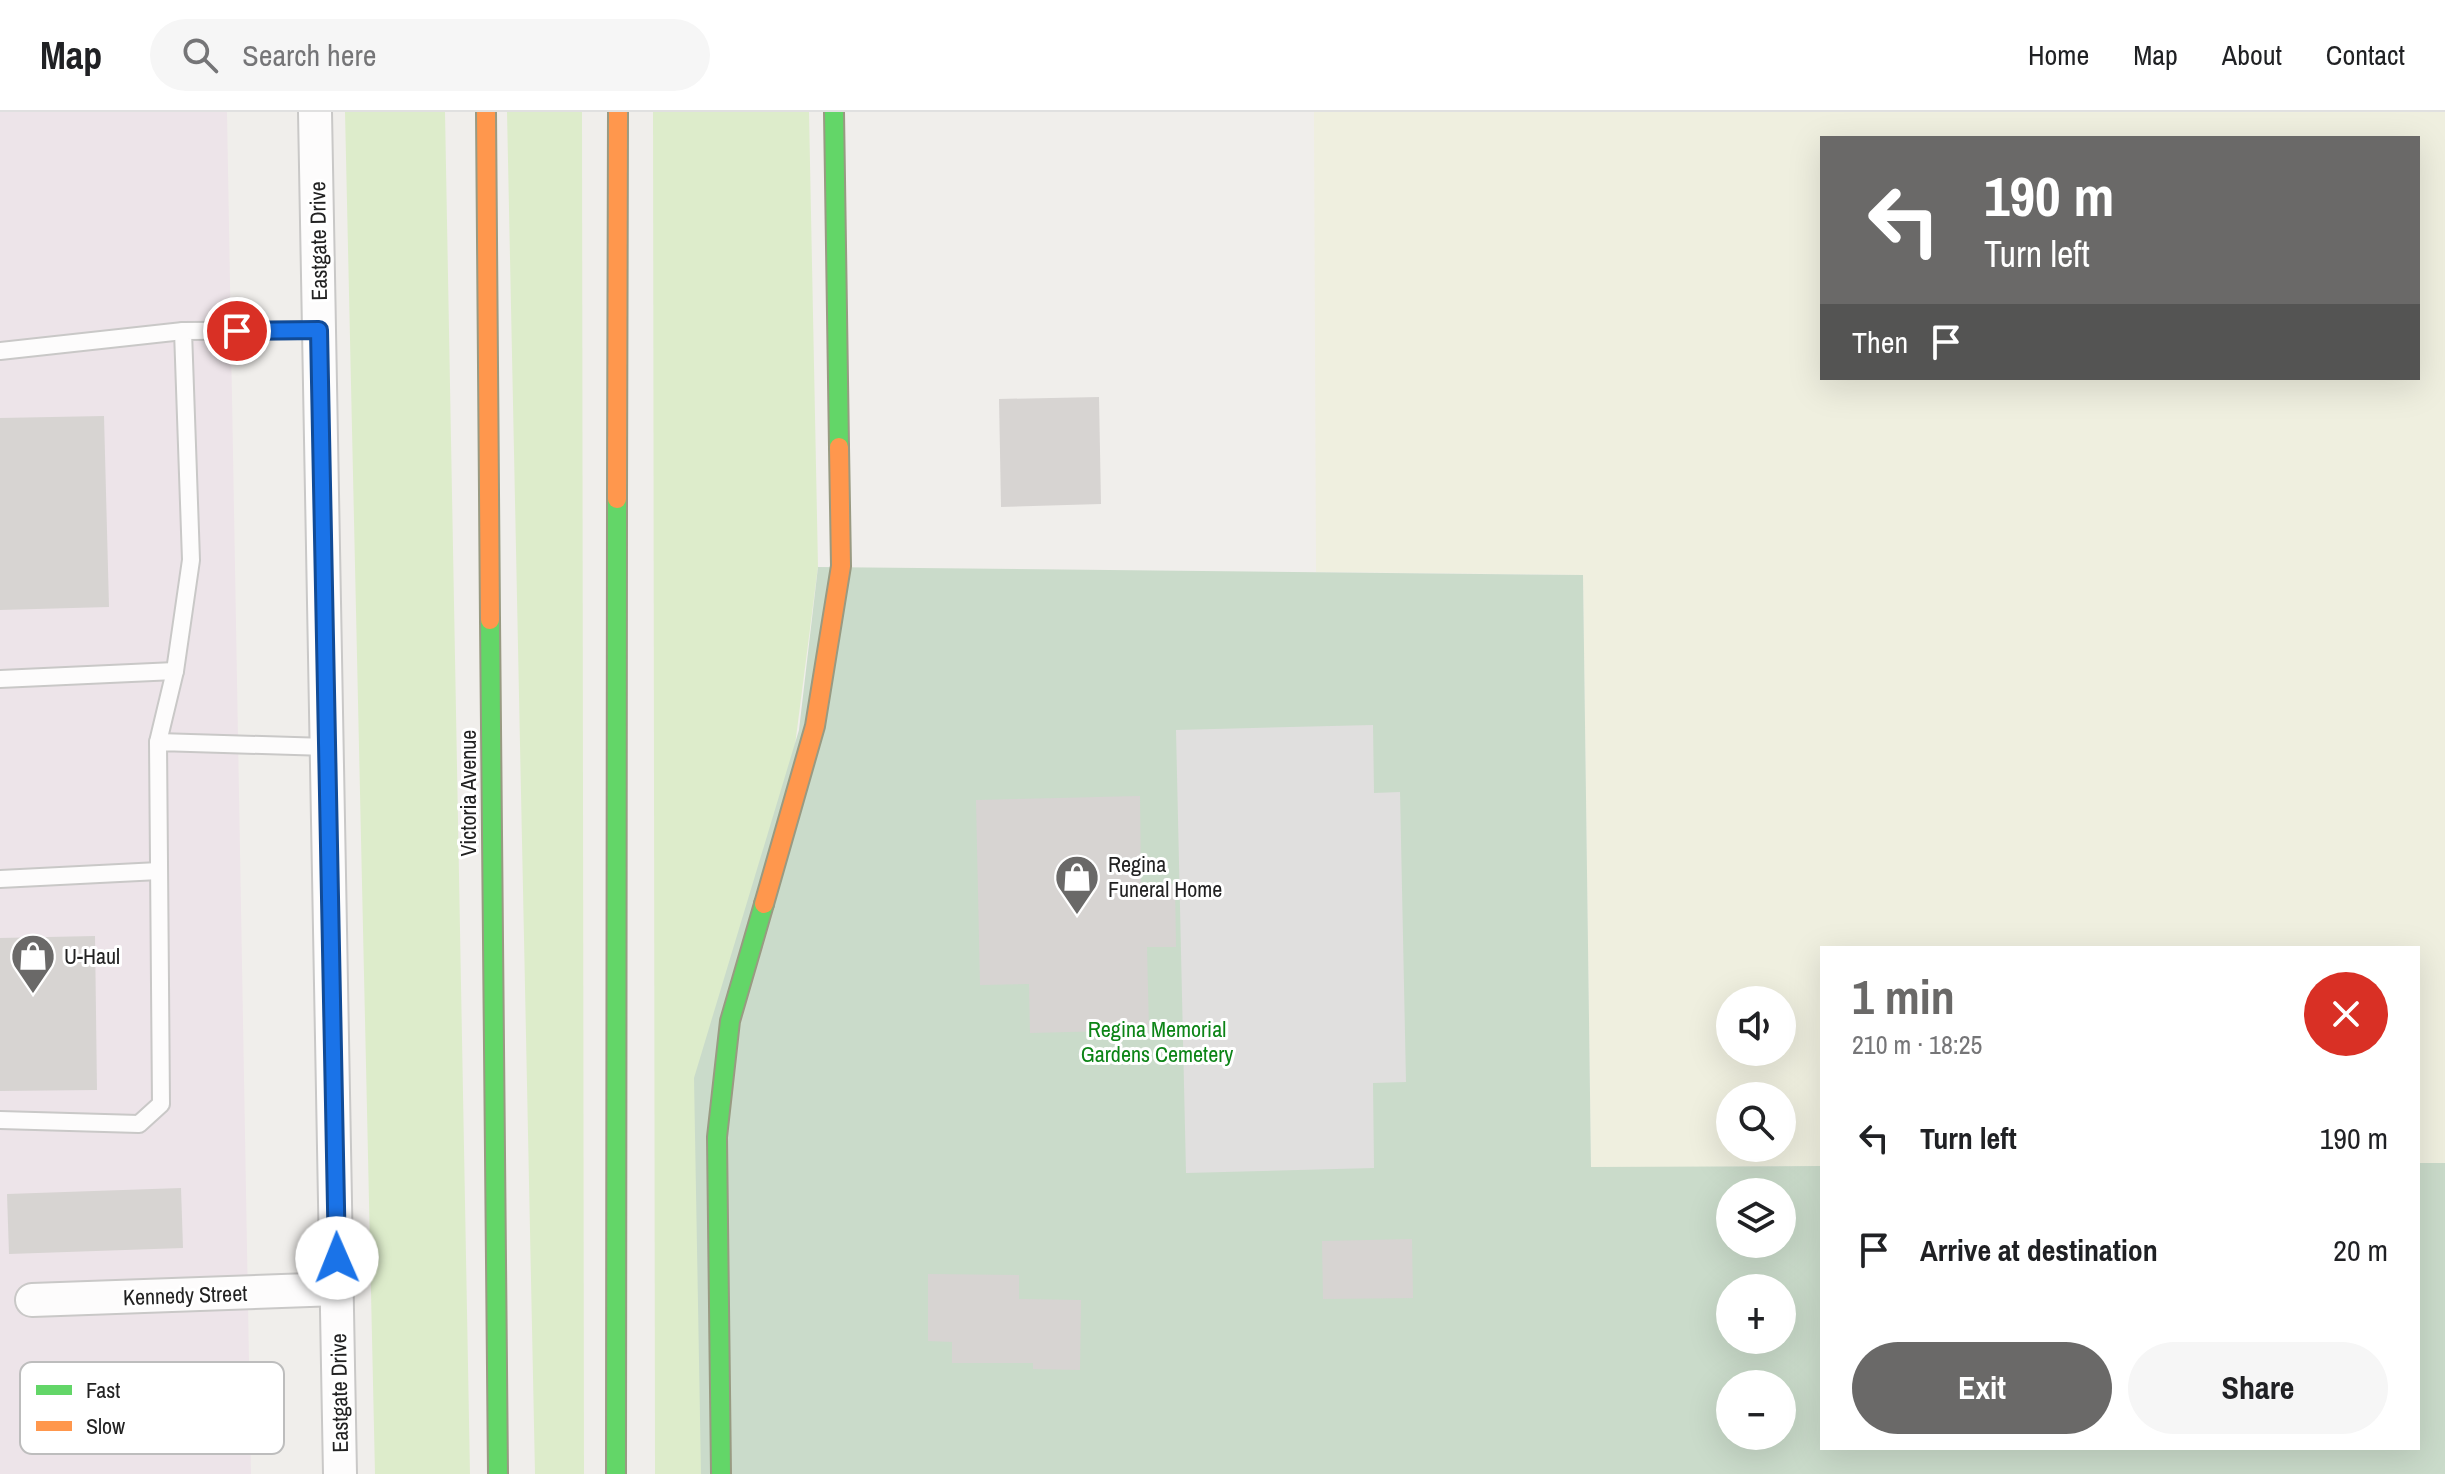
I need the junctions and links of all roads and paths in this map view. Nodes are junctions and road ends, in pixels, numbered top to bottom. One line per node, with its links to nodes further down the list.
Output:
1 (315, 112): 5 (street, Eastgate Drive)
2 (486, 112): 18 (main road, Victoria Avenue)
3 (618, 112): 19 (main road)
4 (834, 112): 20 (main road)
5 (319, 330): 6 (lane); 11 (street, Eastgate Drive)
6 (183, 331): 7 (lane); 8 (lane)
7 (0, 351)
8 (175, 671): 9 (lane); 10 (lane)
9 (0, 679)
10 (158, 742): 11 (lane); 12 (lane)
11 (327, 747): 15 (street, Eastgate Drive)
12 (159, 871): 13 (lane); 14 (lane)
13 (0, 879)
14 (0, 1120)
15 (337, 1289): 16 (street, Kennedy Street); 17 (street, Eastgate Drive)
16 (32, 1300)
17 (340, 1474)
18 (498, 1474)
19 (616, 1474)
20 (721, 1474)

